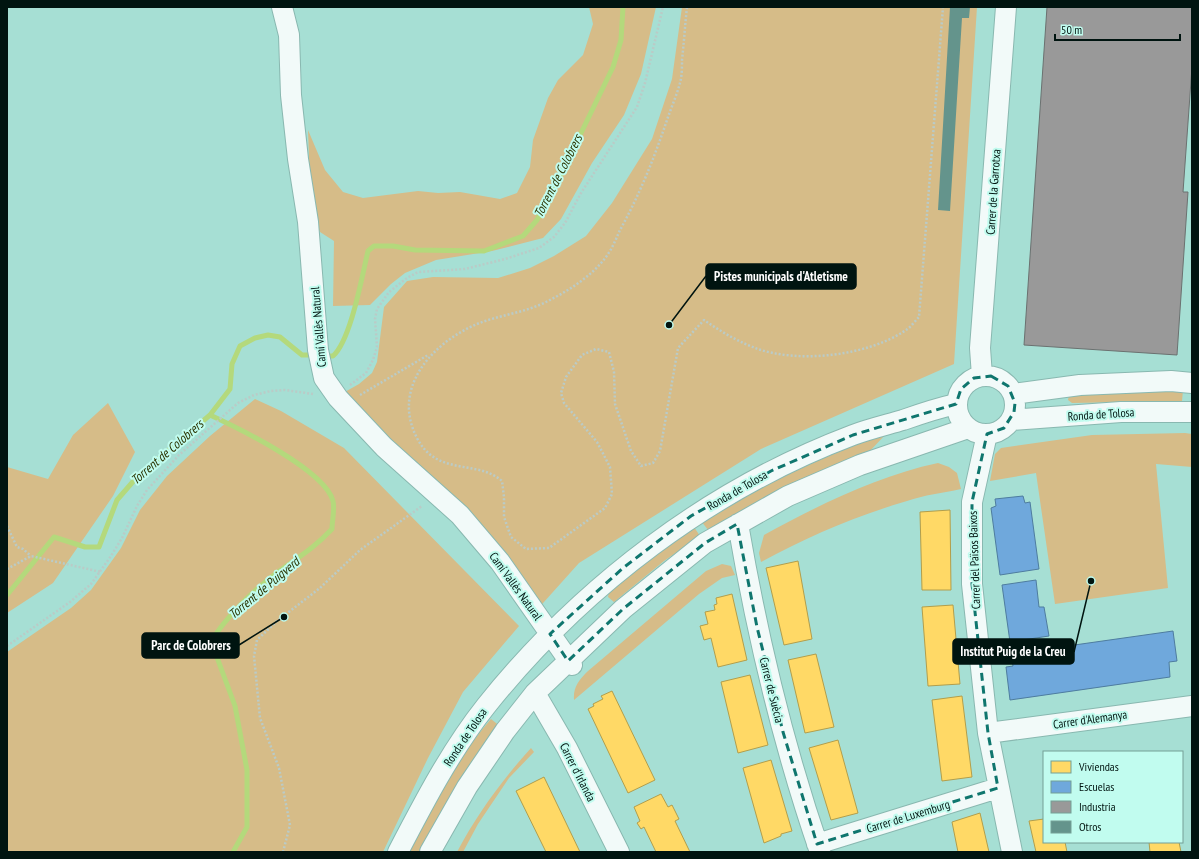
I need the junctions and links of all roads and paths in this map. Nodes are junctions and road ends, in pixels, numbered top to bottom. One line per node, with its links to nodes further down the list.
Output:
1 (282, 7): 10 (street, Camí Vallès Natural)
2 (662, 7): 10 (path)
3 (687, 7): 6 (path)
4 (943, 7): 6 (path)
5 (1006, 7): 7 (street, Carrer de la Garrotxa)
6 (431, 354): 10 (path)
7 (982, 376): 9 (street); 11 (street)
8 (1192, 383): 9 (street)
9 (1012, 394): 13 (street)
10 (339, 398): 16 (street, Camí Vallès Natural); 21 (path)
11 (956, 404): 14 (street); 22 (street, Ronda de Tolosa)
12 (1192, 412): 13 (street, Ronda de Tolosa)
13 (1010, 420): 15 (street)
14 (968, 428): 15 (street); 17 (street)
15 (987, 434): 29 (street, Carrer del Països Baixos)
16 (436, 494): 22 (street, Camí Vallès Natural); 32 (path)
17 (738, 524): 24 (street); 31 (street, Carrer de Suècia)
18 (7, 526): 19 (path)
19 (31, 556): 20 (path); 21 (path)
20 (7, 569)
21 (100, 572): 23 (path)
22 (550, 634): 24 (street); 33 (street, Ronda de Tolosa)
23 (7, 646)
24 (570, 663): 25 (street)
25 (535, 693): 34 (street); 35 (street, Carrer d'Irlanda)
26 (1192, 700): 27 (street)
27 (1192, 706): 28 (street); 29 (street, Carrer d'Alemanya)
28 (1192, 722)
29 (988, 733): 30 (street, Carrer del Països Baixos)
30 (998, 788): 31 (street, Carrer de Luxemburg); 36 (street, Carrer del Països Baixos)
31 (818, 848)
32 (283, 852)
33 (398, 852)
34 (430, 852)
35 (619, 852)
36 (1012, 852)

